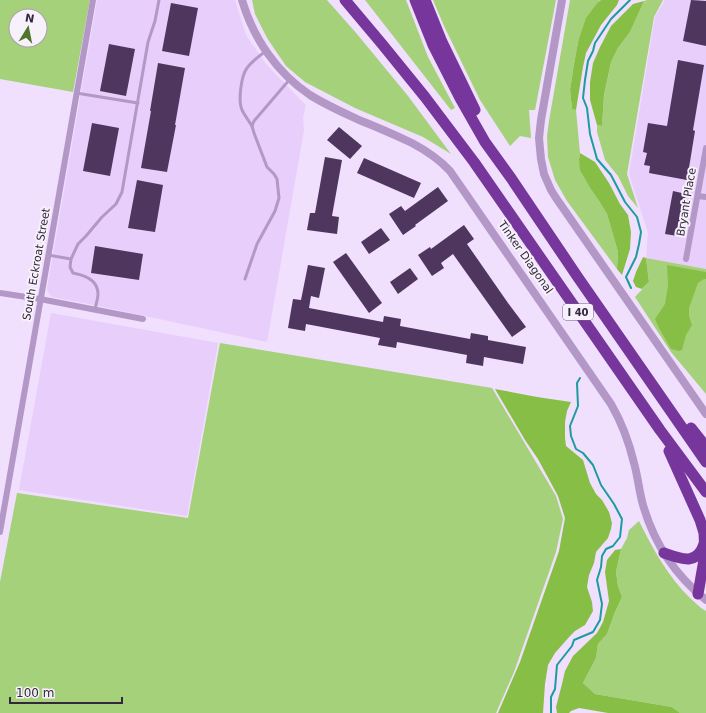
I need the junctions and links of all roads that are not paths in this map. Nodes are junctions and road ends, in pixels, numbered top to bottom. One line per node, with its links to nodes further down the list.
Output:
1 (93, 0): 10 (street, South Eckroat Street)
2 (159, 0): 11 (lane)
3 (242, 0): 8 (street, Tinker Diagonal)
4 (345, 0): 27 (highway, Tinker Diagonal / I 40)
5 (415, 0): 14 (highway, I 40)
6 (425, 0): 14 (highway)
7 (562, 0): 26 (street)
8 (266, 51): 9 (street, Tinker Diagonal); 12 (lane)
9 (290, 79): 12 (lane); 33 (street, Tinker Diagonal)
10 (76, 94): 11 (lane); 17 (street, South Eckroat Street)
11 (138, 103): 18 (lane)
12 (252, 126): 20 (lane)
13 (706, 148): 15 (street, Bryant Place)
14 (511, 178): 25 (highway, I 40)
15 (698, 196): 16 (street); 19 (street, Bryant Place)
16 (706, 197)
17 (48, 255): 18 (lane); 22 (street, South Eckroat Street)
18 (71, 259): 23 (lane)
19 (686, 259)
20 (246, 278)
21 (0, 293): 22 (street)
22 (40, 299): 23 (street); 31 (street, South Eckroat Street)
23 (95, 309): 24 (street)
24 (143, 319)
25 (624, 343): 28 (highway); 29 (highway, I 40)
26 (706, 414)
27 (660, 430): 30 (highway, Tinker Diagonal / I 40); 32 (highway)
28 (706, 447)
29 (706, 462)
30 (706, 492)
31 (0, 532)
32 (705, 541): 33 (highway); 34 (highway)
33 (664, 553): 34 (street, Tinker Diagonal)
34 (702, 597)

